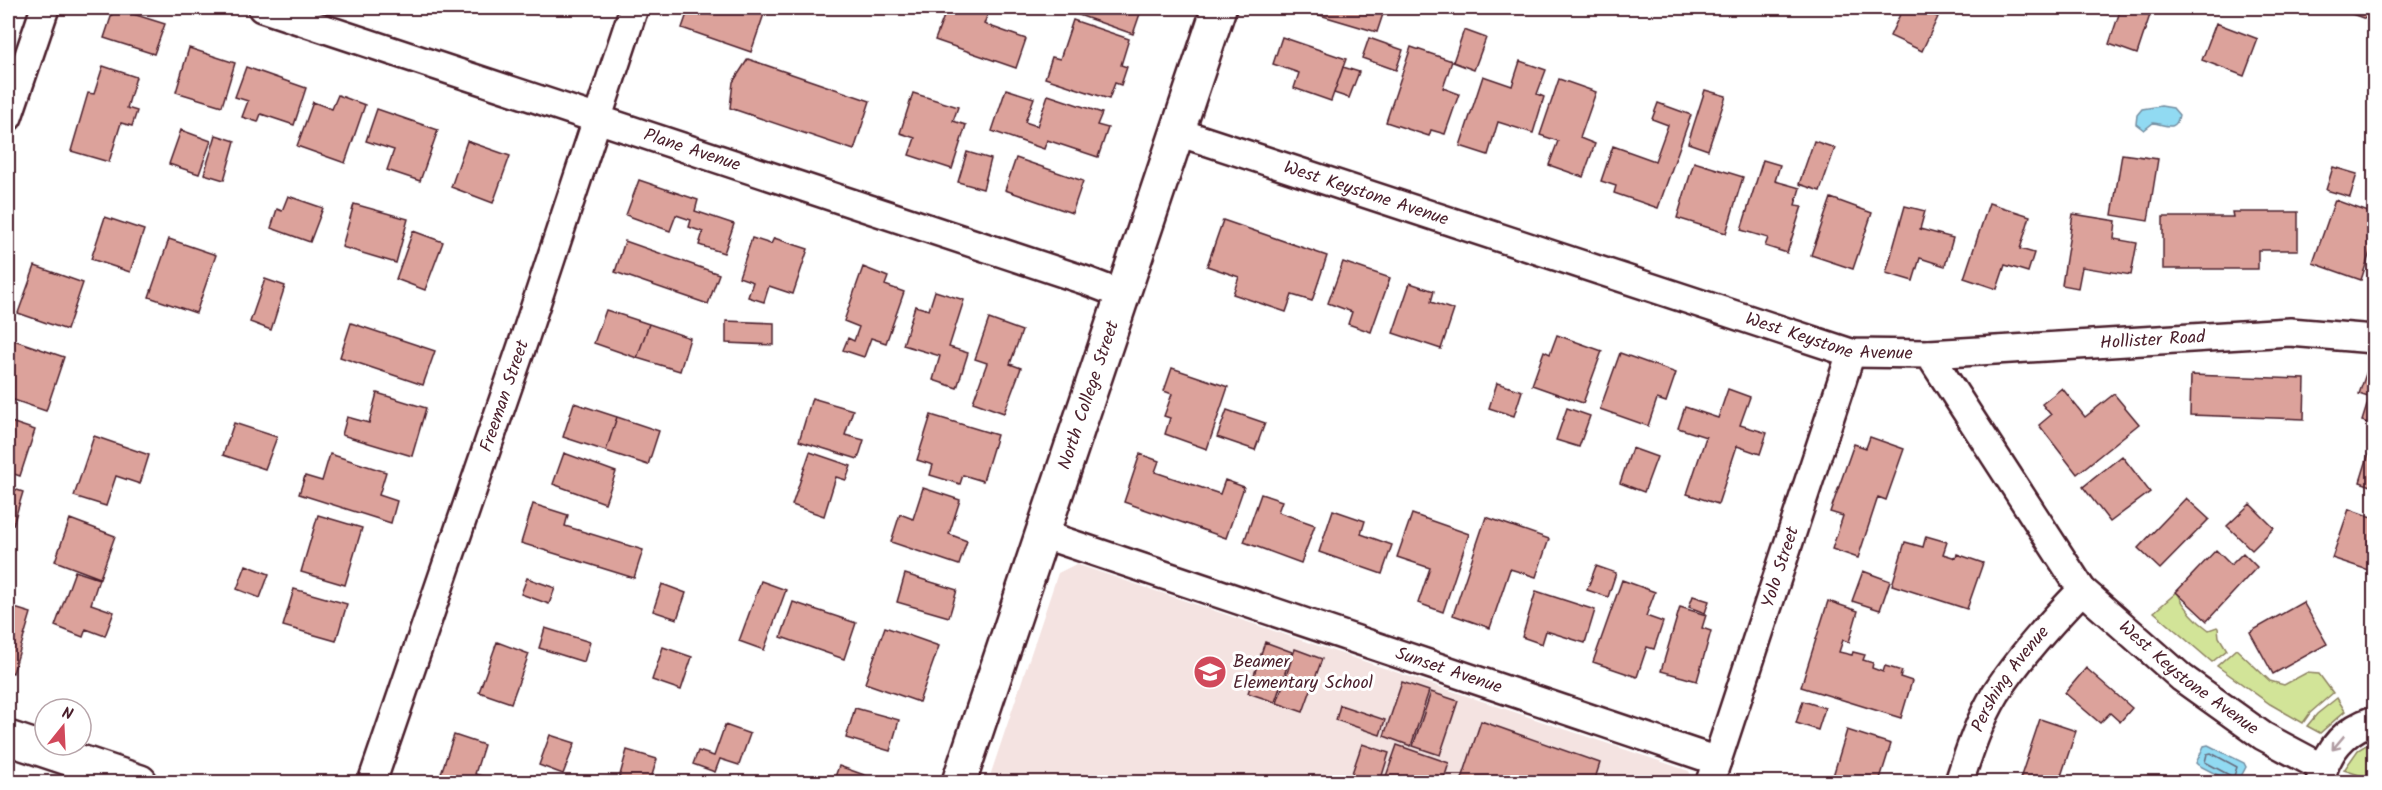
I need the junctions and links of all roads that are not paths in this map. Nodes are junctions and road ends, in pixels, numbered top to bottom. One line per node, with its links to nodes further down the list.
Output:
1 (45, 8): 5 (street)
2 (262, 8): 6 (street, Plane Avenue)
3 (634, 8): 6 (street, Freeman Street)
4 (1220, 8): 7 (street, North College Street)
5 (8, 117)
6 (597, 120): 8 (street, Plane Avenue); 19 (street, Freeman Street)
7 (1178, 132): 8 (street, North College Street); 10 (street, West Keystone Avenue)
8 (1123, 295): 12 (street, North College Street)
9 (2374, 339): 11 (street, Hollister Road)
10 (1851, 353): 11 (street, West Keystone Avenue); 16 (street, Yolo Street)
11 (1929, 354): 13 (street, West Keystone Avenue)
12 (1042, 534): 16 (street, Sunset Avenue); 20 (street, North College Street)
13 (2082, 590): 17 (street, West Keystone Avenue); 21 (street, Pershing Avenue)
14 (2374, 720): 17 (street, one-way to 17)
15 (8, 738): 18 (street)
16 (1714, 772)
17 (2321, 775)
18 (138, 782)
19 (372, 783)
20 (959, 783)
21 (1959, 783)

